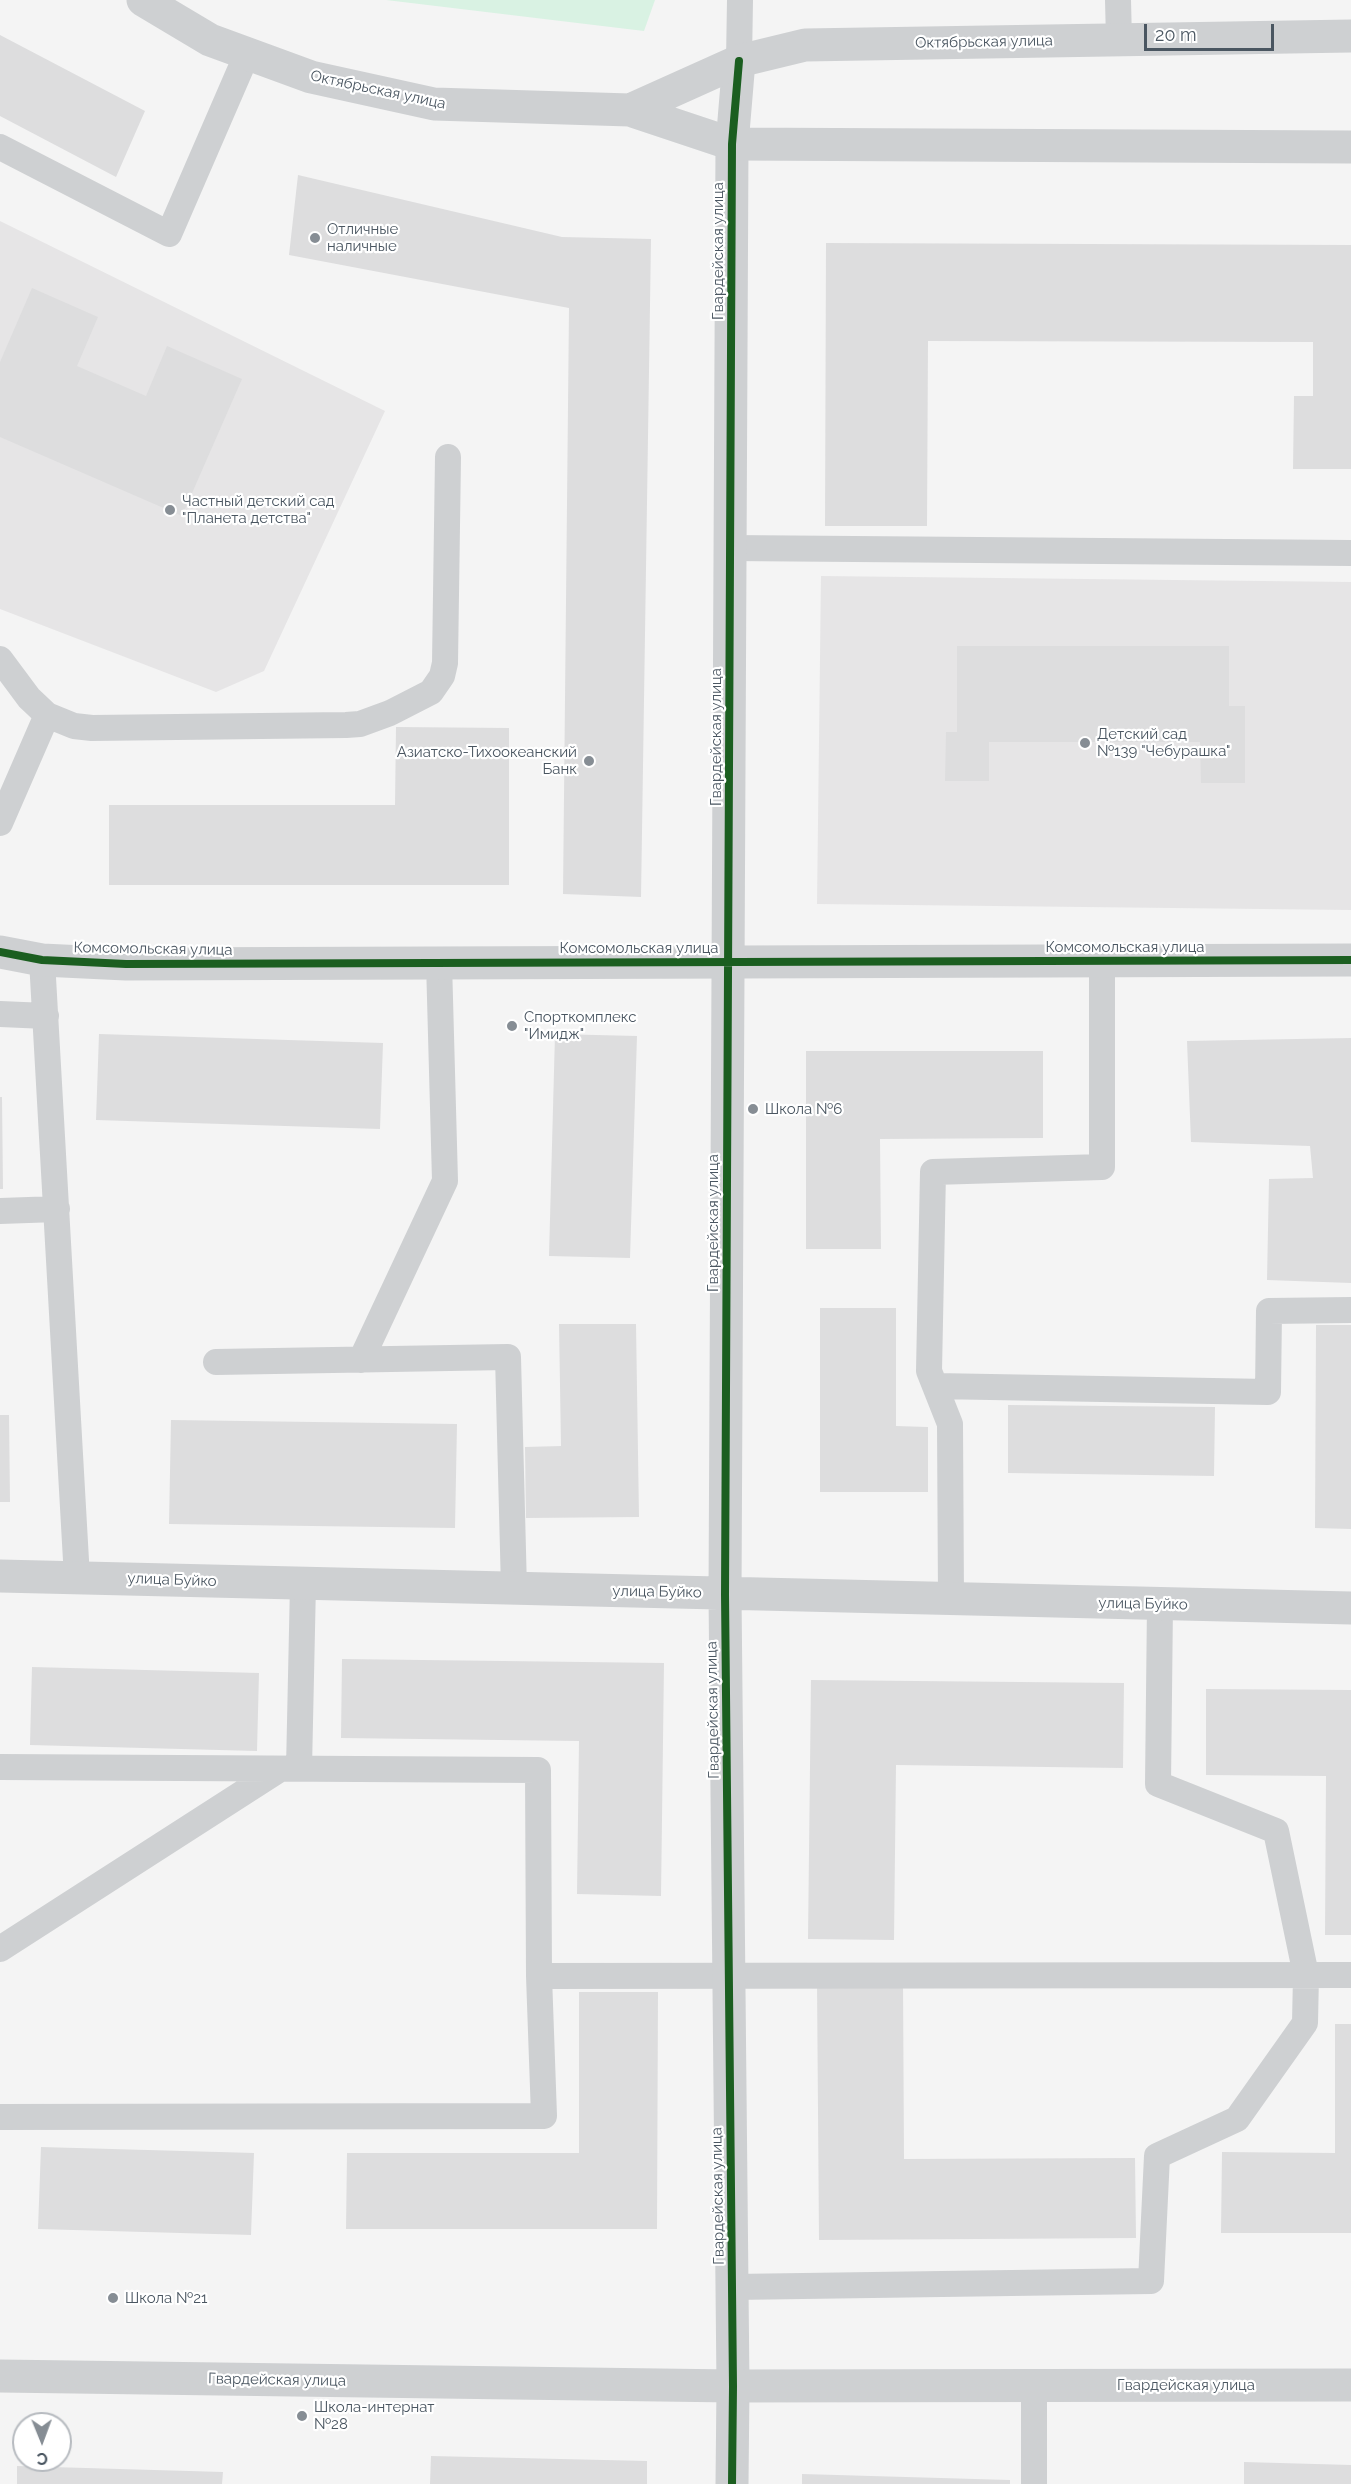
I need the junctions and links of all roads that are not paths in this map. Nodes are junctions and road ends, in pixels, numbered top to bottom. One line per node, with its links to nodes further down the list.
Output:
1 (143, 0): 6 (street, Октябрьская улица)
2 (741, 0): 7 (lane)
3 (1118, 0): 5 (lane)
4 (1351, 36): 5 (street, Октябрьская улица)
5 (1119, 40): 7 (street, Октябрьская улица)
6 (247, 54): 8 (street, Октябрьская улица); 10 (lane)
7 (739, 61): 8 (street, Октябрьская улица); 9 (street, Гвардейская улица)
8 (630, 110): 9 (street, Октябрьская улица)
9 (732, 144): 11 (street, Октябрьская улица); 13 (street, Гвардейская улица)
10 (0, 147)
11 (1351, 147)
12 (448, 457): 16 (lane)
13 (730, 548): 14 (lane); 23 (street, Гвардейская улица)
14 (1351, 553)
15 (0, 659): 16 (lane)
16 (47, 715): 17 (lane)
17 (0, 822)
18 (0, 952): 19 (street, Комсомольская улица)
19 (42, 960): 22 (street, Комсомольская улица); 25 (lane)
20 (1351, 960): 21 (street, Комсомольская улица)
21 (1102, 961): 23 (street, Комсомольская улица); 31 (lane)
22 (440, 962): 23 (street, Комсомольская улица); 29 (lane)
23 (728, 962): 36 (street, Гвардейская улица)
24 (0, 1014): 25 (lane)
25 (46, 1016): 26 (lane)
26 (57, 1209): 27 (lane); 33 (lane)
27 (0, 1211)
28 (1351, 1310): 31 (lane)
29 (361, 1360): 30 (lane); 35 (lane)
30 (216, 1362)
31 (935, 1386): 37 (lane)
32 (0, 1576): 33 (street, улица Буйко)
33 (77, 1578): 34 (street, улица Буйко)
34 (303, 1584): 35 (street, улица Буйко); 41 (lane)
35 (514, 1589): 36 (street, улица Буйко)
36 (725, 1594): 37 (street, улица Буйко); 43 (street, Гвардейская улица)
37 (951, 1599): 38 (street, улица Буйко)
38 (1160, 1604): 39 (street, улица Буйко); 44 (lane)
39 (1351, 1608)
40 (0, 1767): 41 (lane)
41 (290, 1769): 42 (lane); 46 (lane)
42 (0, 1948)
43 (729, 1975): 44 (lane); 46 (lane); 48 (street, Гвардейская улица)
44 (1306, 1975): 45 (lane); 48 (lane)
45 (1351, 1975)
46 (539, 1976): 47 (lane)
47 (0, 2116)
48 (733, 2287): 52 (street, Гвардейская улица)
49 (0, 2376): 52 (street, Гвардейская улица)
50 (1034, 2385): 51 (street, Гвардейская улица); 52 (street, Гвардейская улица); 54 (lane)
51 (1351, 2385)
52 (733, 2386): 53 (street)
53 (732, 2484)
54 (1034, 2484)

